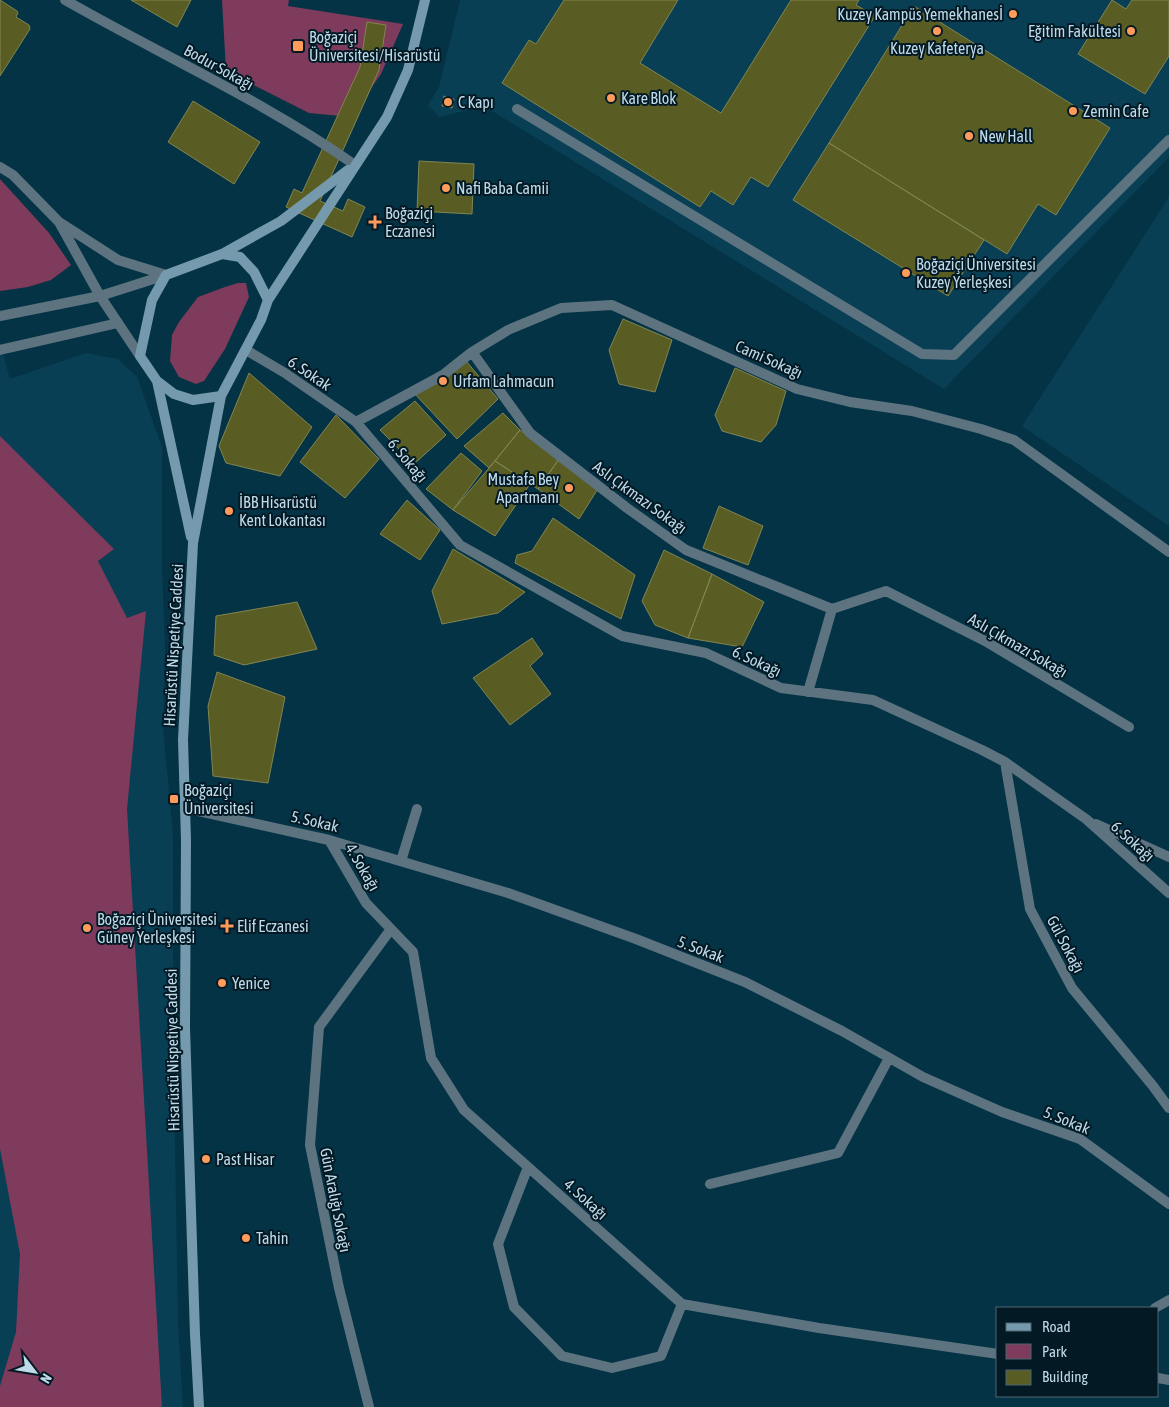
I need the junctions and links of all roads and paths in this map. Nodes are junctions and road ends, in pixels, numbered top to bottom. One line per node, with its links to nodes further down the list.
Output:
1 (65, 0): 5 (street, Bodur Sokağı)
2 (425, 0): 5 (main road, Hisarüstü Nispetiye Caddesi)
3 (517, 109): 4 (street)
4 (1169, 140)
5 (355, 165): 8 (main road, Hisarüstü Nispetiye Caddesi); 11 (main road, Hisarüstü Nispetiye Caddesi)
6 (0, 167): 7 (street)
7 (60, 222): 9 (street); 10 (street)
8 (222, 254): 9 (main road, Hisarüstü Nispetiye Caddesi); 11 (main road)
9 (166, 275): 10 (street); 17 (main road)
10 (100, 296): 12 (street); 13 (street)
11 (268, 300): 15 (main road, Hisarüstü Nispetiye Caddesi)
12 (0, 316)
13 (118, 323): 14 (street); 17 (street)
14 (0, 350)
15 (246, 350): 19 (main road, Hisarüstü Nispetiye Caddesi); 20 (street, 6. Sokak)
16 (472, 352): 20 (street, Cami Sokağı); 22 (street, Cami Sokağı); 23 (street, Aslı Çıkmazı Sokağı)
17 (140, 356): 18 (main road, Hisarüstü Nispetiye Caddesi)
18 (157, 381): 19 (main road); 21 (main road, Hisarüstü Nispetiye Caddesi)
19 (221, 396): 21 (main road, Hisarüstü Nispetiye Caddesi)
20 (356, 422): 24 (street, 6. Sokağı)
21 (192, 543): 27 (main road, Hisarüstü Nispetiye Caddesi)
22 (1169, 552)
23 (832, 609): 24 (street); 25 (street, Aslı Çıkmazı Sokağı)
24 (808, 692): 26 (street, 6. Sokağı)
25 (1129, 727)
26 (1005, 762): 29 (street, 6. Sokağı); 36 (street, Gül Sokağı)
27 (185, 808): 30 (street, 5. Sokak); 46 (main road, Hisarüstü Nispetiye Caddesi)
28 (417, 809): 32 (street)
29 (1086, 819): 31 (street); 33 (street, 6. Sokağı)
30 (329, 840): 32 (street, 5. Sokak); 34 (street, 4. Sokağı)
31 (1169, 857)
32 (401, 861): 35 (street, 5. Sokak)
33 (1169, 893)
34 (391, 929): 37 (street, 4. Sokağı); 47 (street, Gün Aralığı Sokağı)
35 (889, 1058): 38 (street); 39 (street, 5. Sokak)
36 (1169, 1108)
37 (528, 1167): 41 (street, 4. Sokağı); 41 (street)
38 (710, 1184)
39 (1169, 1204)
40 (1169, 1300): 42 (street)
41 (682, 1304): 44 (street)
42 (1157, 1307)
43 (996, 1348): 44 (street)
44 (984, 1351): 45 (street)
45 (996, 1354)
46 (199, 1407)
47 (369, 1407)

